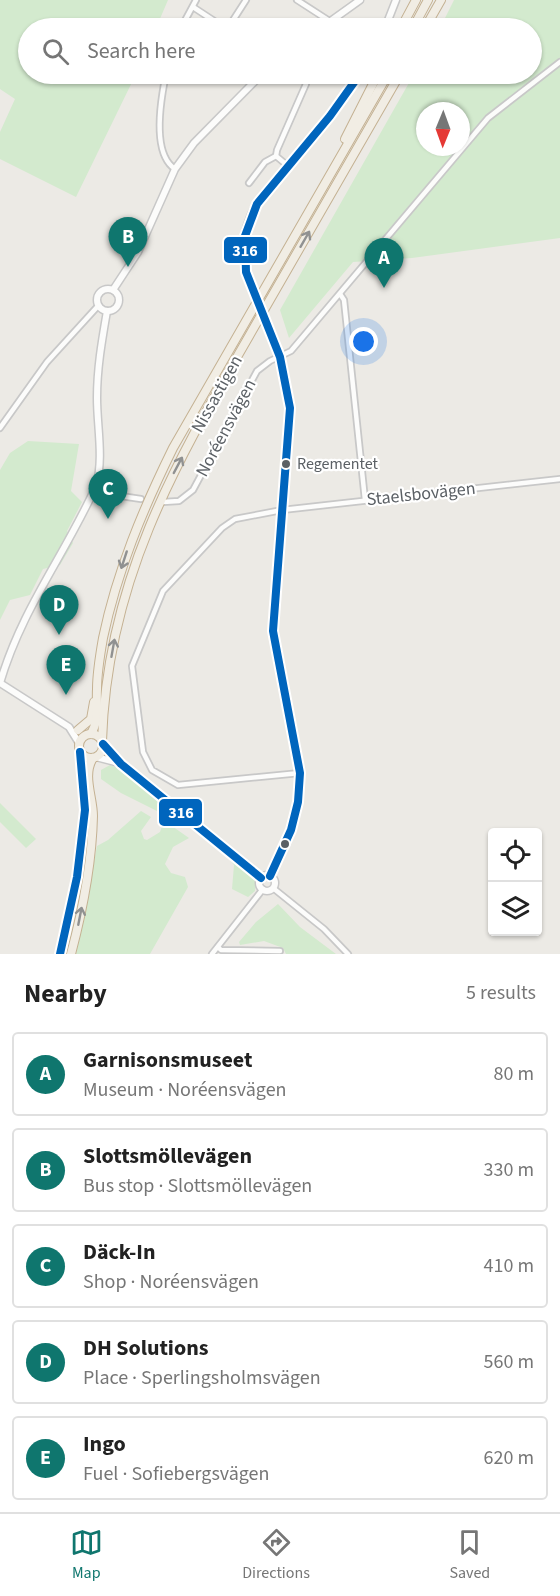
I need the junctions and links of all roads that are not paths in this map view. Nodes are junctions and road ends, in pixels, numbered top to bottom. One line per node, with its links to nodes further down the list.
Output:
1 (196, 0): 9 (street)
2 (246, 0): 12 (street)
3 (360, 0): 14 (street)
4 (396, 0): 15 (street)
5 (416, 0): 16 (highway)
6 (428, 0): 17 (highway)
7 (441, 0): 18 (highway)
8 (301, 1): 13 (street)
9 (193, 7): 10 (street); 11 (street)
10 (187, 18)
11 (210, 18)
12 (233, 18)
13 (325, 18)
14 (336, 18)
15 (389, 18)
16 (406, 18)
17 (418, 18)
18 (431, 18)
19 (560, 63): 20 (street, Noréensvägen)
20 (542, 77)
21 (164, 84): 31 (street)
22 (252, 84): 31 (street)
23 (306, 84): 29 (street)
24 (353, 84): 30 (street)
25 (373, 84): 32 (highway)
26 (382, 84): 32 (highway)
27 (394, 84): 51 (highway, Nissastigen, one-way to 27)
28 (533, 84): 35 (street, Noréensvägen)
29 (276, 156): 30 (street); 33 (street)
30 (288, 166): 38 (street, bridge)
31 (175, 169): 34 (street)
32 (332, 171): 47 (highway, Nissastigen, one-way to 47)
33 (249, 183)
34 (113, 290): 36 (street); 37 (street)
35 (340, 294): 38 (street, Noréensvägen); 43 (street)
36 (98, 306): 37 (street); 39 (street)
37 (107, 311): 41 (street)
38 (280, 357): 44 (street, Noréensvägen); 45 (street)
39 (0, 428)
40 (560, 478): 43 (street, Staelsbovägen)
41 (94, 492): 42 (street); 46 (street)
42 (141, 499)
43 (365, 500): 45 (street, Staelsbovägen)
44 (163, 501)
45 (282, 510): 55 (street); 55 (street, Staelsbovägen)
46 (0, 683): 48 (street)
47 (97, 692): 49 (highway); 50 (highway, Nissastigen)
48 (69, 728): 49 (street); 52 (street)
49 (78, 730): 50 (street)
50 (90, 734): 51 (highway); 52 (highway)
51 (103, 743): 53 (highway); 54 (street)
52 (80, 747): 53 (highway); 63 (highway)
53 (94, 758): 54 (street); 64 (highway, one-way to 53)
54 (121, 764): 57 (street)
55 (300, 773): 56 (street)
56 (270, 876): 57 (street); 58 (street)
57 (261, 878): 59 (street)
58 (273, 888): 59 (street); 66 (street)
59 (263, 889): 60 (street)
60 (218, 947): 62 (street); 65 (street)
61 (280, 951): 62 (street)
62 (242, 952)
63 (60, 954)
64 (71, 954)
65 (212, 954)
66 (348, 954)

